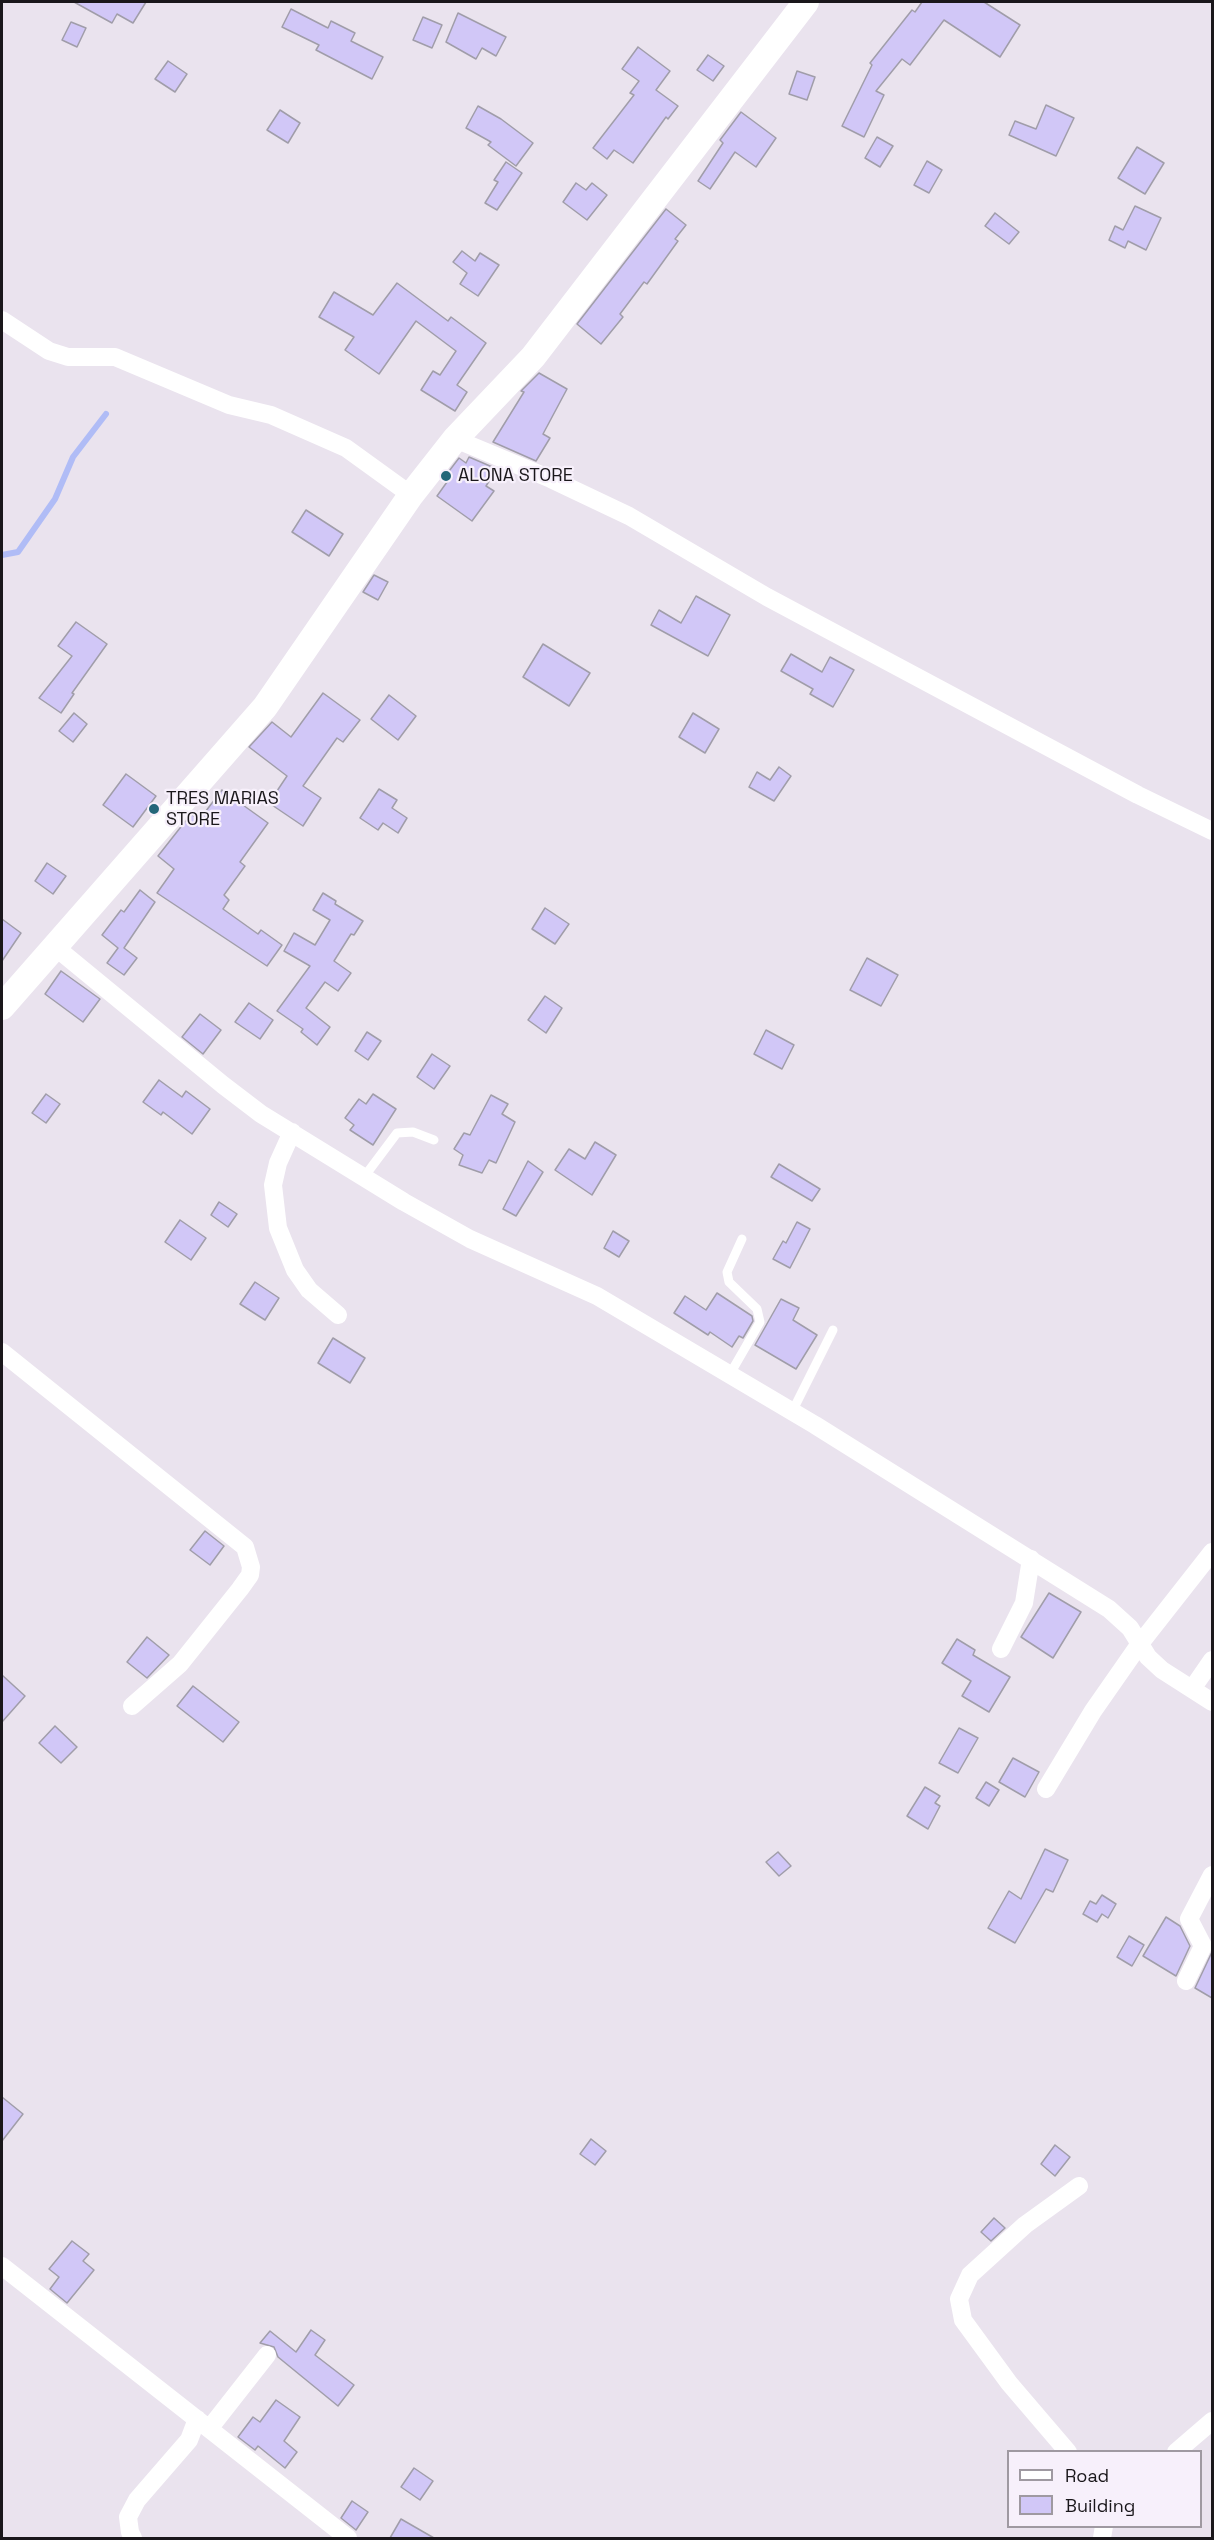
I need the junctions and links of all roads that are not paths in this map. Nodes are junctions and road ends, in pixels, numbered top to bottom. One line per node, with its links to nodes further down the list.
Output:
1 (806, 2): 3 (street)
2 (2, 320): 4 (street)
3 (455, 439): 4 (street); 5 (street)
4 (411, 495): 6 (street)
5 (1212, 831)
6 (54, 946): 7 (street); 8 (street)
7 (2, 1007)
8 (292, 1132): 10 (street); 12 (street)
9 (434, 1140): 10 (lane)
10 (364, 1177): 15 (street)
11 (742, 1239): 15 (lane)
12 (338, 1315)
13 (833, 1330): 16 (lane)
14 (2, 1352): 24 (street)
15 (730, 1374): 16 (street)
16 (792, 1412): 18 (street)
17 (1212, 1552): 19 (street)
18 (1032, 1559): 19 (street); 20 (street)
19 (1138, 1645): 22 (street); 25 (street)
20 (1001, 1649)
21 (1212, 1660): 22 (street)
22 (1192, 1689): 23 (street)
23 (1212, 1702)
24 (132, 1706)
25 (1046, 1789)
26 (1212, 1875): 27 (street)
27 (1186, 1981)
28 (1079, 2186): 33 (street)
29 (2, 2266): 32 (street)
30 (267, 2355): 32 (street)
31 (1212, 2421): 34 (street)
32 (203, 2424): 35 (street); 36 (street)
33 (1067, 2450)
34 (1177, 2450)
35 (134, 2538)
36 (348, 2538)

